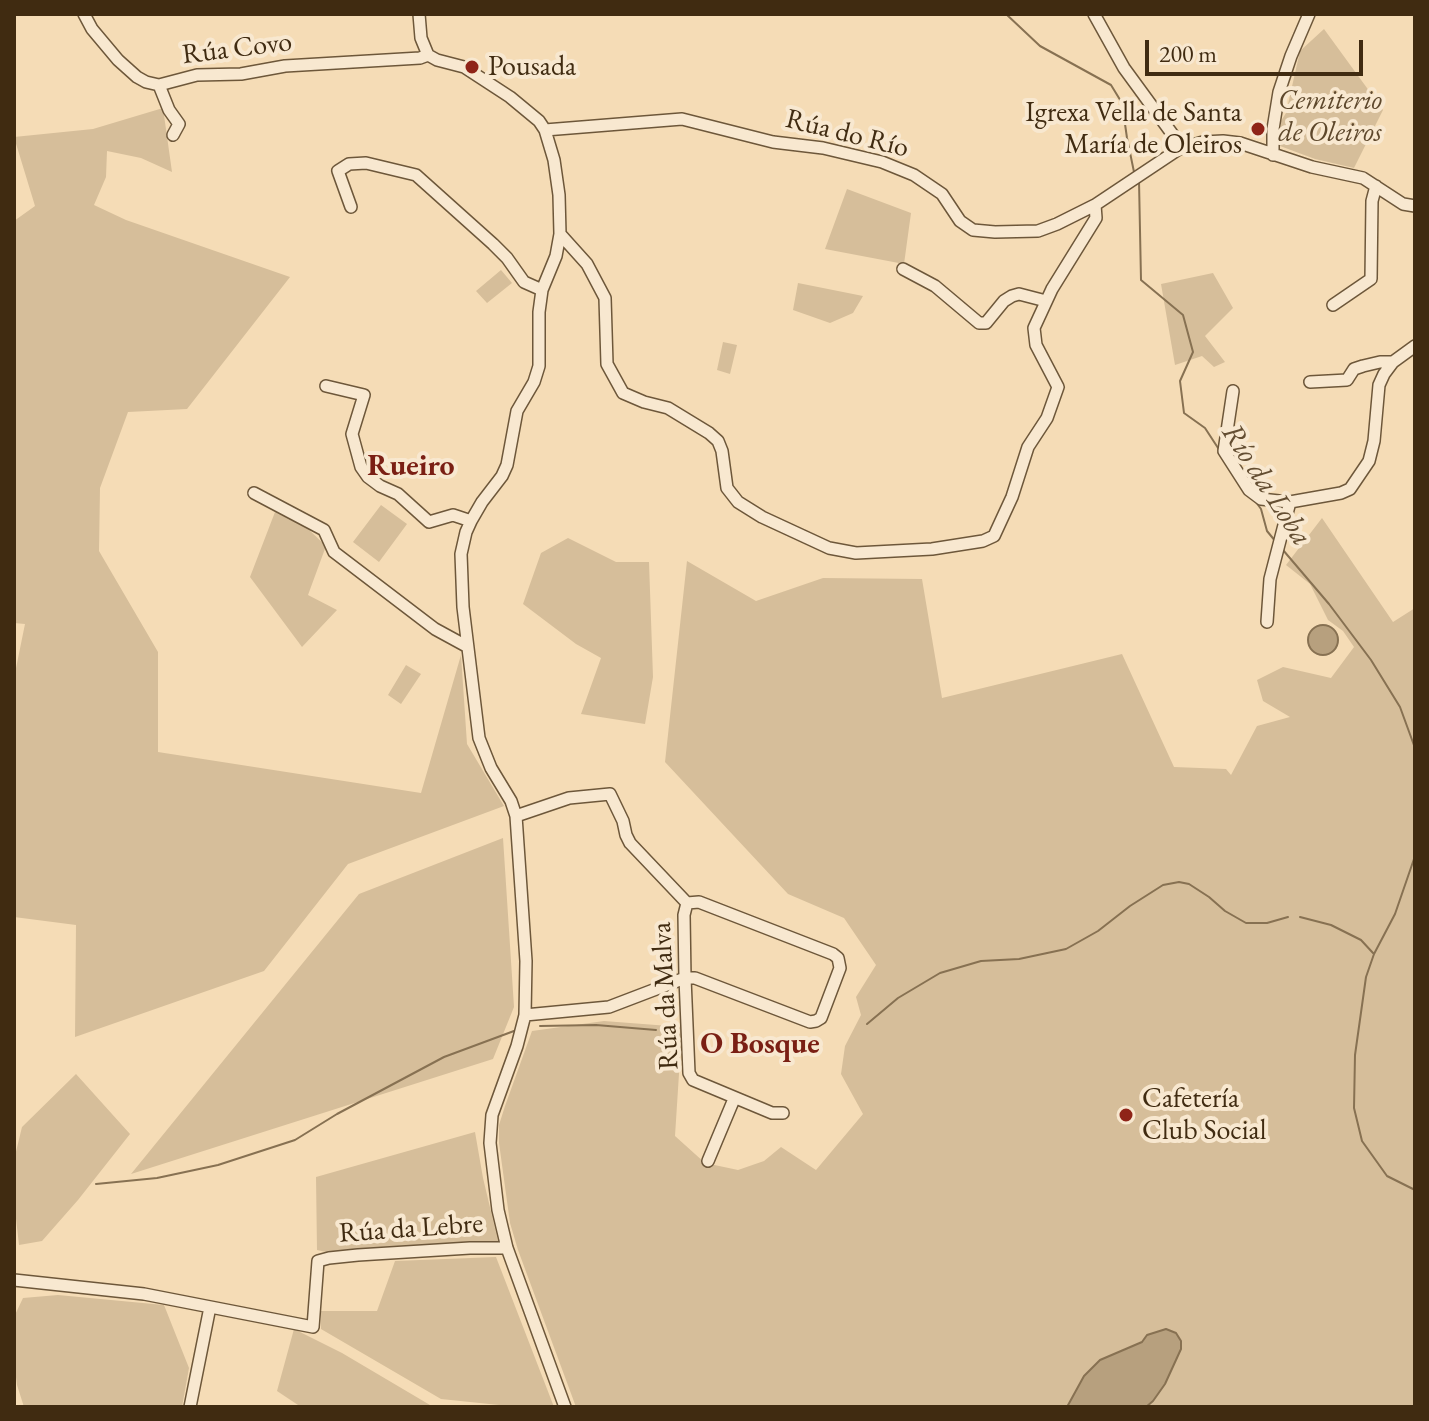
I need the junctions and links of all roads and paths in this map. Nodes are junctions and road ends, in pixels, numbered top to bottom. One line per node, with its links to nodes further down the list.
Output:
1 (84, 14): 6 (street, Rúa Covo)
2 (419, 14): 5 (street)
3 (1094, 14): 9 (street)
4 (1309, 14): 10 (street)
5 (428, 55): 6 (street, Rúa Covo); 7 (street)
6 (159, 85): 8 (street)
7 (545, 130): 12 (street, Rúa do Río); 15 (street)
8 (173, 135)
9 (1179, 149): 10 (street, Rúa do Río); 12 (street, Rúa do Río)
10 (1273, 155): 11 (street, Rúa do Río)
11 (1376, 186): 13 (street, Rúa do Río); 19 (street)
12 (1095, 205): 18 (street)
13 (1415, 206)
14 (351, 207): 17 (street)
15 (560, 234): 17 (street); 18 (street)
16 (903, 269): 18 (street)
17 (542, 290): 27 (street)
18 (1046, 301)
19 (1333, 305)
20 (1415, 346): 21 (street)
21 (1393, 362): 22 (street); 26 (street)
22 (1310, 382)
23 (326, 386): 27 (street)
24 (1233, 391): 26 (street)
25 (254, 493): 29 (street)
26 (1290, 502): 28 (street)
27 (471, 521): 29 (street)
28 (1267, 622)
29 (468, 647): 30 (street)
30 (516, 816): 31 (street, Rúa da Malva); 33 (street)
31 (687, 903): 32 (street, Rúa da Malva); 32 (street)
32 (685, 978): 33 (street); 34 (street, Rúa da Malva)
33 (525, 1015): 37 (street)
34 (734, 1099): 35 (street, Rúa da Malva); 36 (street)
35 (783, 1113)
36 (708, 1161)
37 (507, 1248): 39 (street, Rúa da Lebre); 41 (street)
38 (14, 1280): 39 (street)
39 (210, 1307): 40 (street)
40 (190, 1407)
41 (565, 1407)

